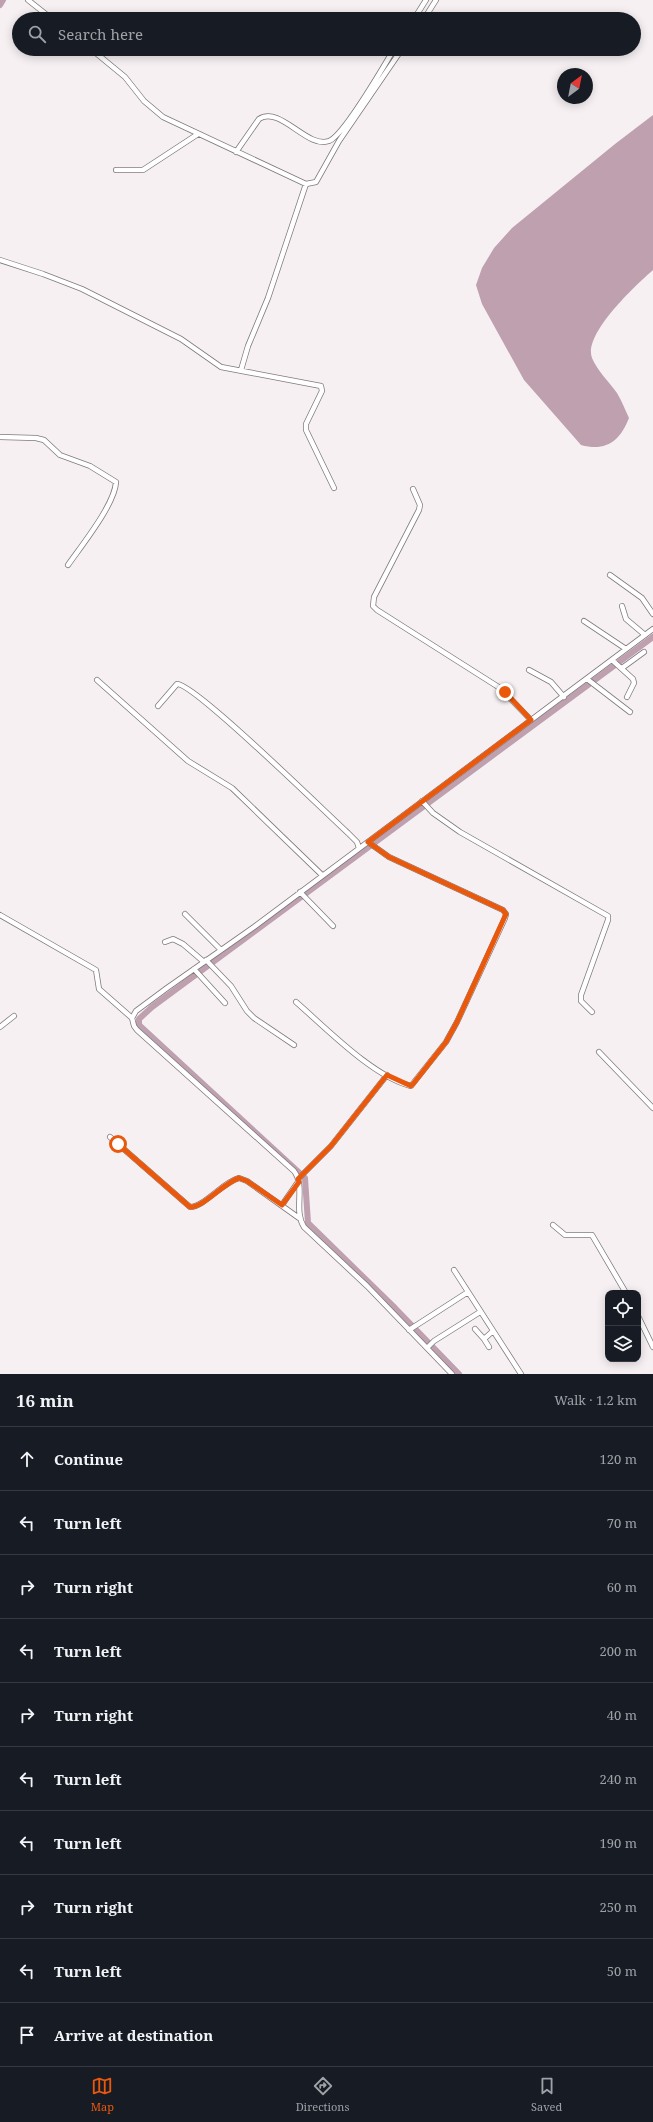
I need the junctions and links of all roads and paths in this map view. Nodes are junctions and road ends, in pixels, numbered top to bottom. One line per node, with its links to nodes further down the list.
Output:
1 (28, 0): 4 (street)
2 (426, 0): 5 (street)
3 (436, 0): 6 (street)
4 (43, 12)
5 (418, 12)
6 (428, 12)
7 (100, 56): 10 (street)
8 (390, 56): 11 (street)
9 (397, 56): 13 (street)
10 (198, 134): 11 (street); 12 (street)
11 (236, 152): 13 (street)
12 (116, 170)
13 (306, 184): 15 (street)
14 (0, 260): 15 (street)
15 (241, 370): 17 (street)
16 (0, 437): 19 (street)
17 (334, 488)
18 (413, 489): 37 (street)
19 (68, 565)
20 (610, 576): 22 (street)
21 (622, 606): 25 (street)
22 (653, 614)
23 (584, 621): 26 (street)
24 (653, 629): 25 (street)
25 (645, 635): 26 (street)
26 (626, 649): 28 (street)
27 (644, 652): 29 (street)
28 (612, 660): 29 (street); 31 (street)
29 (622, 668): 34 (street)
30 (528, 670): 33 (street)
31 (586, 679): 33 (street); 36 (street)
32 (97, 680): 41 (street)
33 (564, 697): 37 (street)
34 (627, 697)
35 (158, 706): 40 (street)
36 (630, 712)
37 (531, 720): 38 (street)
38 (425, 804): 39 (street); 52 (street)
39 (369, 843): 40 (street); 58 (street)
40 (359, 848): 41 (street)
41 (322, 875): 42 (street)
42 (301, 893): 45 (street); 47 (street)
43 (185, 914): 47 (street)
44 (0, 915): 54 (street)
45 (334, 926)
46 (166, 942): 48 (street)
47 (221, 950): 48 (street)
48 (207, 963): 49 (street); 56 (street)
49 (194, 969): 51 (street); 54 (street)
50 (296, 1002): 58 (street)
51 (225, 1003)
52 (592, 1012)
53 (14, 1016): 55 (street)
54 (132, 1018): 61 (street)
55 (0, 1027)
56 (294, 1045)
57 (599, 1052): 59 (street)
58 (387, 1075): 61 (street)
59 (653, 1108)
60 (110, 1137): 62 (street)
61 (299, 1180): 62 (street); 63 (street)
62 (282, 1205): 63 (street)
63 (299, 1218): 70 (street)
64 (553, 1225): 66 (street)
65 (454, 1270): 67 (street)
66 (624, 1290)
67 (468, 1292): 68 (street); 70 (street)
68 (480, 1312): 72 (street); 74 (street)
69 (641, 1322): 76 (street)
70 (412, 1327): 74 (street)
71 (475, 1329): 73 (street)
72 (493, 1331): 73 (street); 78 (street)
73 (484, 1339): 75 (street)
74 (428, 1347): 77 (street)
75 (489, 1347)
76 (653, 1347)
77 (452, 1374)
78 (521, 1374)

